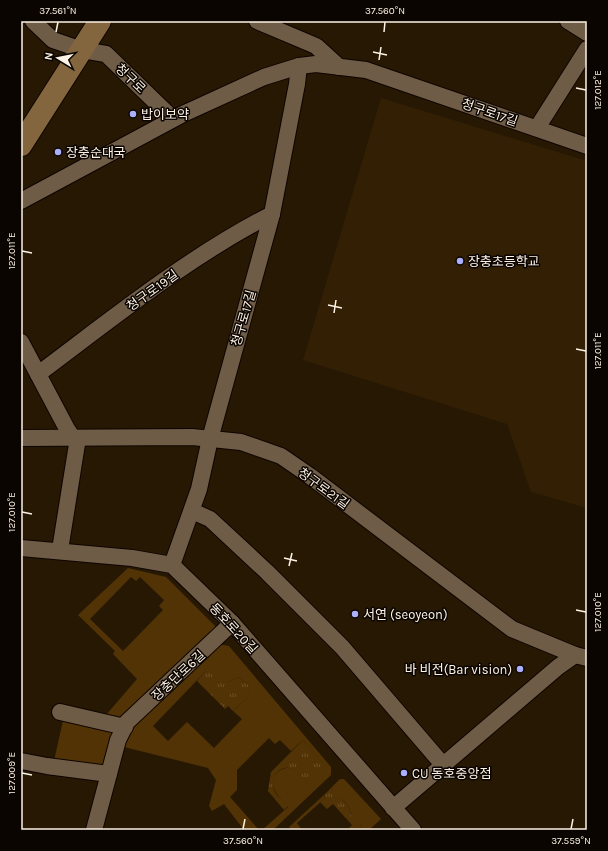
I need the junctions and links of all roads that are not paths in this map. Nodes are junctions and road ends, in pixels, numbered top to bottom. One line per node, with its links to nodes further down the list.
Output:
1 (33, 21): 7 (street, 청구로)
2 (100, 21): 7 (street)
3 (257, 21): 9 (street)
4 (568, 21): 5 (street)
5 (587, 32)
6 (587, 49): 11 (street)
7 (82, 50): 10 (street, 청구로); 12 (street)
8 (299, 66): 9 (street, 청구로17길); 10 (street, 청구로17길); 15 (street, 청구로17길)
9 (339, 67): 11 (street, 청구로17길)
10 (174, 119): 14 (street, 청구로17길)
11 (537, 128): 13 (street, 청구로17길)
12 (21, 146)
13 (587, 146)
14 (21, 200)
15 (272, 214): 17 (street, 청구로19길); 20 (street, 청구로17길)
16 (21, 343): 17 (street)
17 (38, 374): 18 (street)
18 (73, 437): 19 (street, 청구로21길); 20 (street, 청구로21길); 23 (street)
19 (21, 438)
20 (210, 439): 21 (street, 청구로17길); 26 (street, 청구로21길)
21 (192, 511): 24 (street, 청구로17길); 30 (street)
22 (21, 548): 23 (street)
23 (60, 550): 24 (street)
24 (172, 565): 25 (street, 동호로20길)
25 (232, 623): 28 (street, 장충단로6길); 32 (street, 동호로20길)
26 (581, 657): 30 (street)
27 (60, 712): 28 (street)
28 (125, 727): 31 (street, 장충단로6길)
29 (21, 761): 31 (street)
30 (444, 766): 32 (street)
31 (109, 774): 33 (street, 장충단로6길)
32 (393, 808): 34 (street, 동호로20길)
33 (94, 830)
34 (413, 830)

